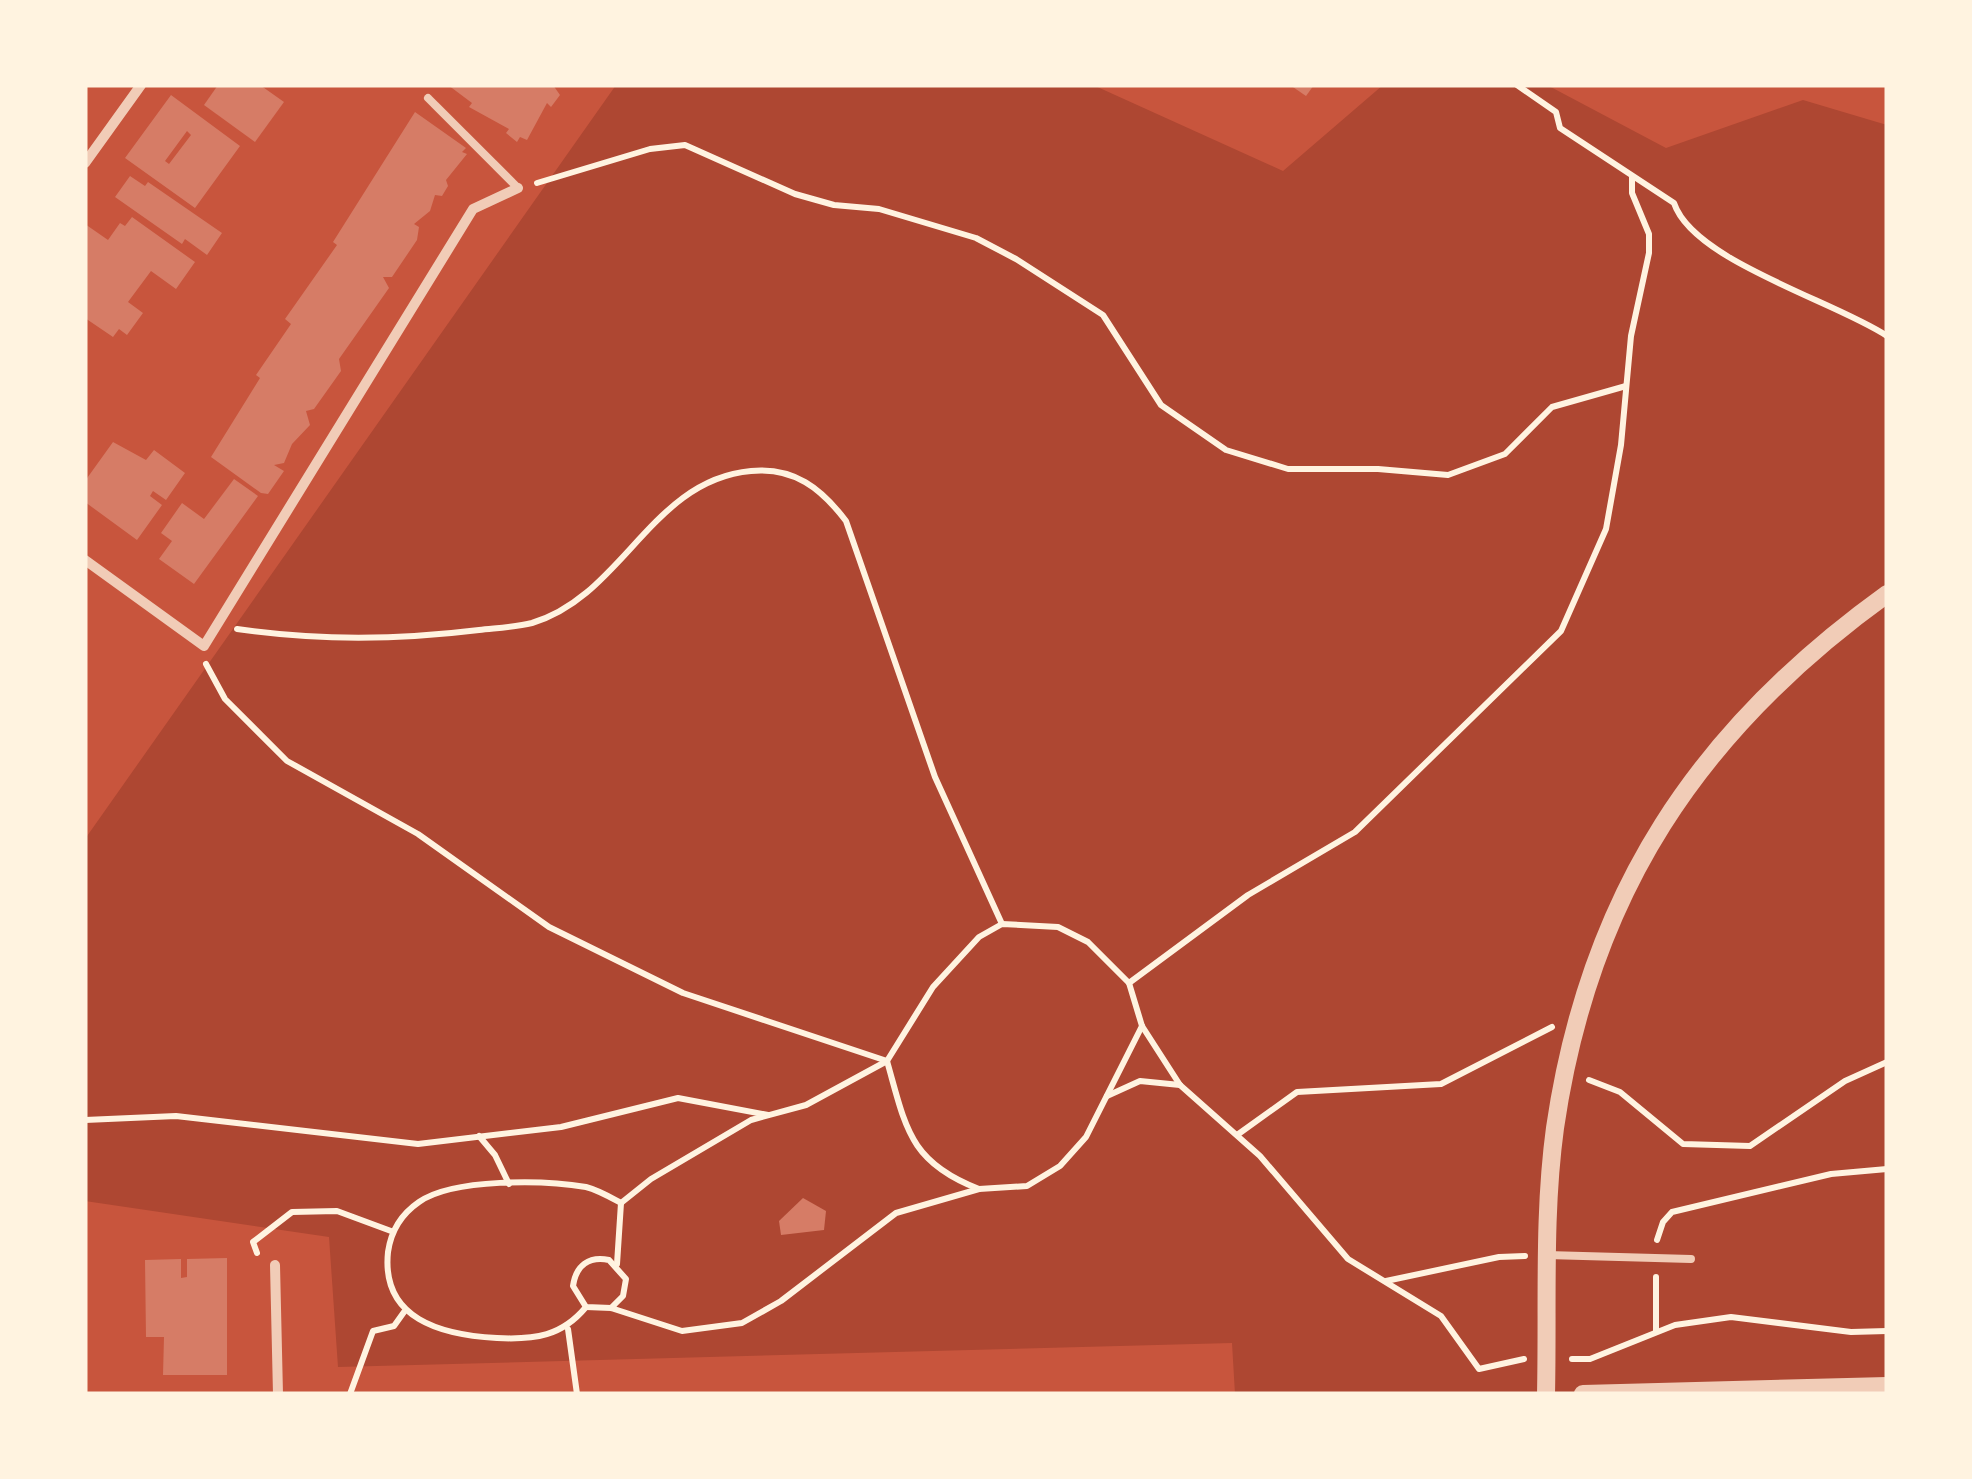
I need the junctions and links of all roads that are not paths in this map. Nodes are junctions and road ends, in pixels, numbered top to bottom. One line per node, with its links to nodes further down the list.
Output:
1 (124, 85): 2 (street)
2 (138, 89): 4 (street)
3 (428, 98): 5 (lane)
4 (85, 163)
5 (518, 188): 6 (street)
6 (85, 560)
7 (1887, 594): 8 (street)
8 (1547, 1255): 9 (lane); 13 (street)
9 (1690, 1260)
10 (275, 1265): 12 (street)
11 (1887, 1386): 14 (street)
12 (278, 1394)
13 (1546, 1394)
14 (1584, 1394)

